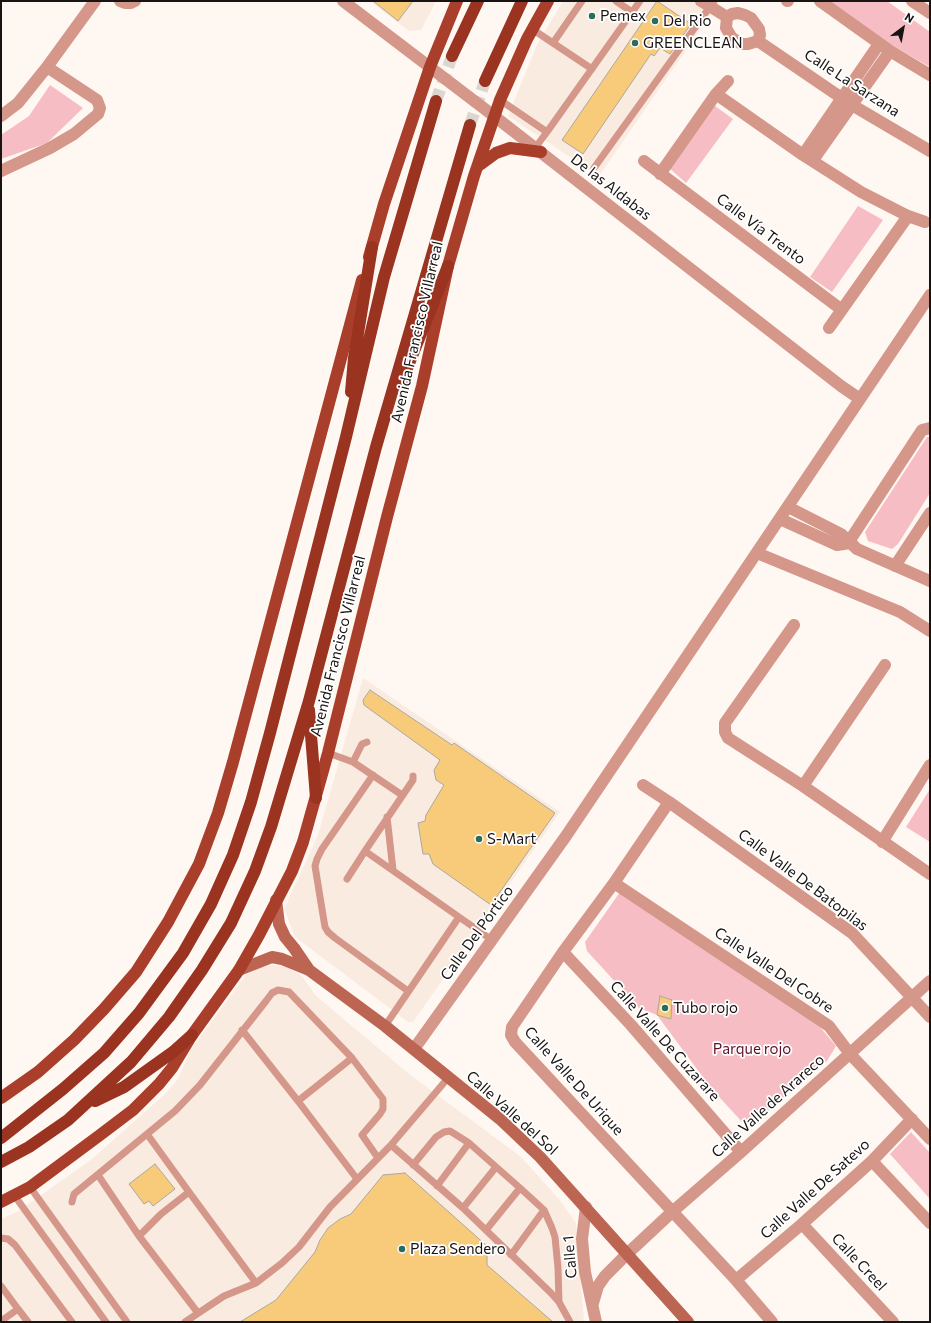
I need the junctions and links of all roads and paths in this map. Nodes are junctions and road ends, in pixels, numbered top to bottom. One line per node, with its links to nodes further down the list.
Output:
1 (95, 1): 22 (street)
2 (343, 1): 23 (street, De las Aldabas)
3 (457, 1): 23 (main road)
4 (478, 1): 21 (highway)
5 (522, 1): 26 (highway)
6 (548, 1): 16 (main road, Avenida Francisco Villarreal)
7 (582, 1): 18 (lane)
8 (616, 1): 13 (lane)
9 (640, 1): 13 (lane)
10 (820, 1): 19 (street)
11 (912, 1): 14 (street)
12 (708, 3): 15 (street); 42 (lane)
13 (632, 12): 24 (lane)
14 (930, 13)
15 (727, 17): 17 (street); 17 (street)
16 (532, 29): 18 (lane); 30 (main road, Avenida Francisco Villarreal)
17 (758, 41): 29 (street, Calle La Sarzana)
18 (553, 43): 24 (lane)
19 (879, 44): 20 (street); 29 (street)
20 (890, 51): 25 (street); 32 (street)
21 (452, 56)
22 (47, 67): 33 (street); 43 (street)
23 (430, 67): 34 (street, De las Aldabas); 47 (main road)
24 (592, 69): 36 (lane)
25 (930, 75)
26 (484, 81)
27 (728, 81): 28 (street)
28 (716, 94): 39 (street); 44 (street)
29 (842, 98): 32 (street, Calle La Sarzana); 39 (street)
30 (500, 100): 34 (main road, Avenida Francisco Villarreal); 36 (lane)
31 (436, 101): 54 (highway)
32 (852, 105): 38 (street, Calle La Sarzana); 39 (street)
33 (1, 116)
34 (494, 116): 37 (street, De las Aldabas); 41 (main road, Avenida Francisco Villarreal)
35 (470, 125): 55 (highway, Avenida Francisco Villarreal)
36 (546, 132): 37 (lane)
37 (538, 150): 41 (main road); 52 (street, De las Aldabas)
38 (930, 150)
39 (808, 157): 45 (street)
40 (644, 161): 44 (street, Calle Vía Trento)
41 (477, 167): 48 (main road, Avenida Francisco Villarreal)
42 (594, 168)
43 (1, 171)
44 (660, 174): 50 (street, Calle Vía Trento)
45 (908, 216): 46 (street); 50 (street)
46 (925, 222)
47 (372, 247): 54 (highway); 102 (main road)
48 (448, 266): 55 (highway); 68 (main road, Avenida Francisco Villarreal)
49 (930, 295): 52 (street, Calle Del Pórtico)
50 (842, 310): 51 (street)
51 (829, 328)
52 (860, 399): 56 (street, Calle Del Pórtico)
53 (930, 428): 59 (street)
54 (346, 437): 107 (highway)
55 (376, 448): 66 (highway, Avenida Francisco Villarreal)
56 (788, 507): 58 (street, Calle Del Pórtico); 59 (street)
57 (930, 513): 61 (street)
58 (780, 519): 59 (street); 60 (street, Calle Del Pórtico)
59 (850, 543): 61 (street)
60 (756, 553): 64 (street); 87 (street, Calle Del Pórtico)
61 (895, 566): 62 (street)
62 (930, 581)
63 (794, 625): 74 (street)
64 (930, 631)
65 (885, 665): 74 (street)
66 (309, 701): 76 (highway); 104 (highway, Avenida Francisco Villarreal)
67 (367, 742): 69 (lane)
68 (328, 753): 69 (lane); 76 (main road, Avenida Francisco Villarreal)
69 (353, 762): 71 (lane)
70 (930, 765): 79 (street)
71 (373, 775): 75 (lane); 92 (lane)
72 (413, 776): 75 (lane)
73 (643, 785): 77 (street, Calle Valle De Batopilas)
74 (803, 786): 79 (street)
75 (402, 795): 78 (lane)
76 (316, 798): 85 (main road, Avenida Francisco Villarreal)
77 (669, 802): 84 (street, Calle Valle De Urique); 93 (street, Calle Valle De Batopilas)
78 (387, 817): 80 (lane); 81 (lane)
79 (882, 842): 82 (street)
80 (365, 851): 81 (lane); 83 (lane)
81 (393, 870): 86 (lane)
82 (930, 874)
83 (347, 879)
84 (614, 883): 88 (street, Calle Valle De Urique); 99 (street, Calle Valle Del Cobre)
85 (276, 900): 89 (main road, Avenida Francisco Villarreal); 90 (main road, Calle Valle del Sol)
86 (459, 917): 87 (lane); 92 (lane)
87 (492, 940): 98 (street, Calle Del Pórtico)
88 (563, 952): 111 (street, Calle Valle De Cuzarare); 129 (street, Calle Valle De Urique)
89 (239, 970): 90 (main road, Calle Valle del Sol); 97 (main road, Avenida Francisco Villarreal)
90 (309, 970): 95 (main road, Calle Valle del Sol)
91 (930, 982): 93 (street, Calle Valle de Arareco)
92 (408, 991): 95 (lane)
93 (912, 997): 94 (street, Calle Valle De Batopilas); 99 (street, Calle Valle de Arareco)
94 (930, 1017)
95 (385, 1026): 98 (main road, Calle Valle del Sol)
96 (242, 1030): 100 (lane); 103 (lane); 106 (lane)
97 (192, 1035): 104 (highway); 120 (main road, Avenida Francisco Villarreal)
98 (414, 1049): 101 (main road, Calle Valle del Sol)
99 (850, 1054): 105 (street, Calle Valle Del Cobre); 111 (street, Calle Valle de Arareco)
100 (352, 1058): 103 (lane); 112 (lane)
101 (448, 1078): 110 (lane); 126 (main road, Calle Valle del Sol)
102 (1, 1098)
103 (298, 1101): 118 (lane)
104 (85, 1106): 114 (highway, Avenida Francisco Villarreal)
105 (912, 1118): 108 (street, Calle Valle Del Cobre); 113 (street, Calle Valle De Satevo)
106 (147, 1134): 117 (lane); 122 (lane)
107 (1, 1138)
108 (930, 1139)
109 (469, 1143): 115 (lane); 116 (lane); 119 (lane)
110 (391, 1145): 112 (lane); 115 (lane)
111 (741, 1152): 129 (street, Calle Valle de Arareco)
112 (378, 1158): 118 (lane)
113 (872, 1161): 130 (street); 131 (street, Calle Valle De Satevo)
114 (1, 1162)
115 (413, 1165): 119 (lane)
116 (496, 1166): 121 (lane); 127 (lane)
117 (98, 1175): 125 (lane); 133 (lane)
118 (357, 1179): 138 (lane)
119 (437, 1186): 127 (lane)
120 (30, 1187): 123 (main road, Avenida Francisco Villarreal); 148 (lane)
121 (520, 1188): 128 (lane); 132 (lane)
122 (189, 1192): 133 (lane); 138 (lane)
123 (14, 1195): 124 (main road, Avenida Francisco Villarreal); 147 (lane)
124 (1, 1202)
125 (72, 1202)
126 (586, 1207): 135 (main road, Calle Valle del Sol); 141 (street, Calle 1)
127 (463, 1208): 132 (lane)
128 (544, 1210): 136 (lane); 140 (lane)
129 (672, 1212): 135 (street, Calle Valle de Arareco); 137 (street, Calle Valle De Urique)
130 (930, 1223)
131 (802, 1224): 137 (street, Calle Valle De Satevo); 154 (street, Calle Creel)
132 (486, 1230): 136 (lane)
133 (139, 1236): 143 (lane)
134 (1, 1238): 146 (lane)
135 (627, 1254): 141 (street, Calle 1); 152 (main road, Calle Valle del Sol)
136 (511, 1255): 140 (lane)
137 (736, 1280): 153 (street, Calle Valle De Urique)
138 (256, 1282): 143 (lane)
139 (1, 1286): 142 (lane)
140 (559, 1302): 150 (lane)
141 (593, 1304): 151 (street, Calle 1)
142 (18, 1309): 144 (lane); 145 (lane)
143 (198, 1313): 149 (lane)
144 (1, 1321)
145 (28, 1322)
146 (72, 1322)
147 (106, 1322)
148 (127, 1322)
149 (185, 1322)
150 (570, 1322)
151 (596, 1322)
152 (688, 1322)
153 (772, 1322)
154 (893, 1322)

